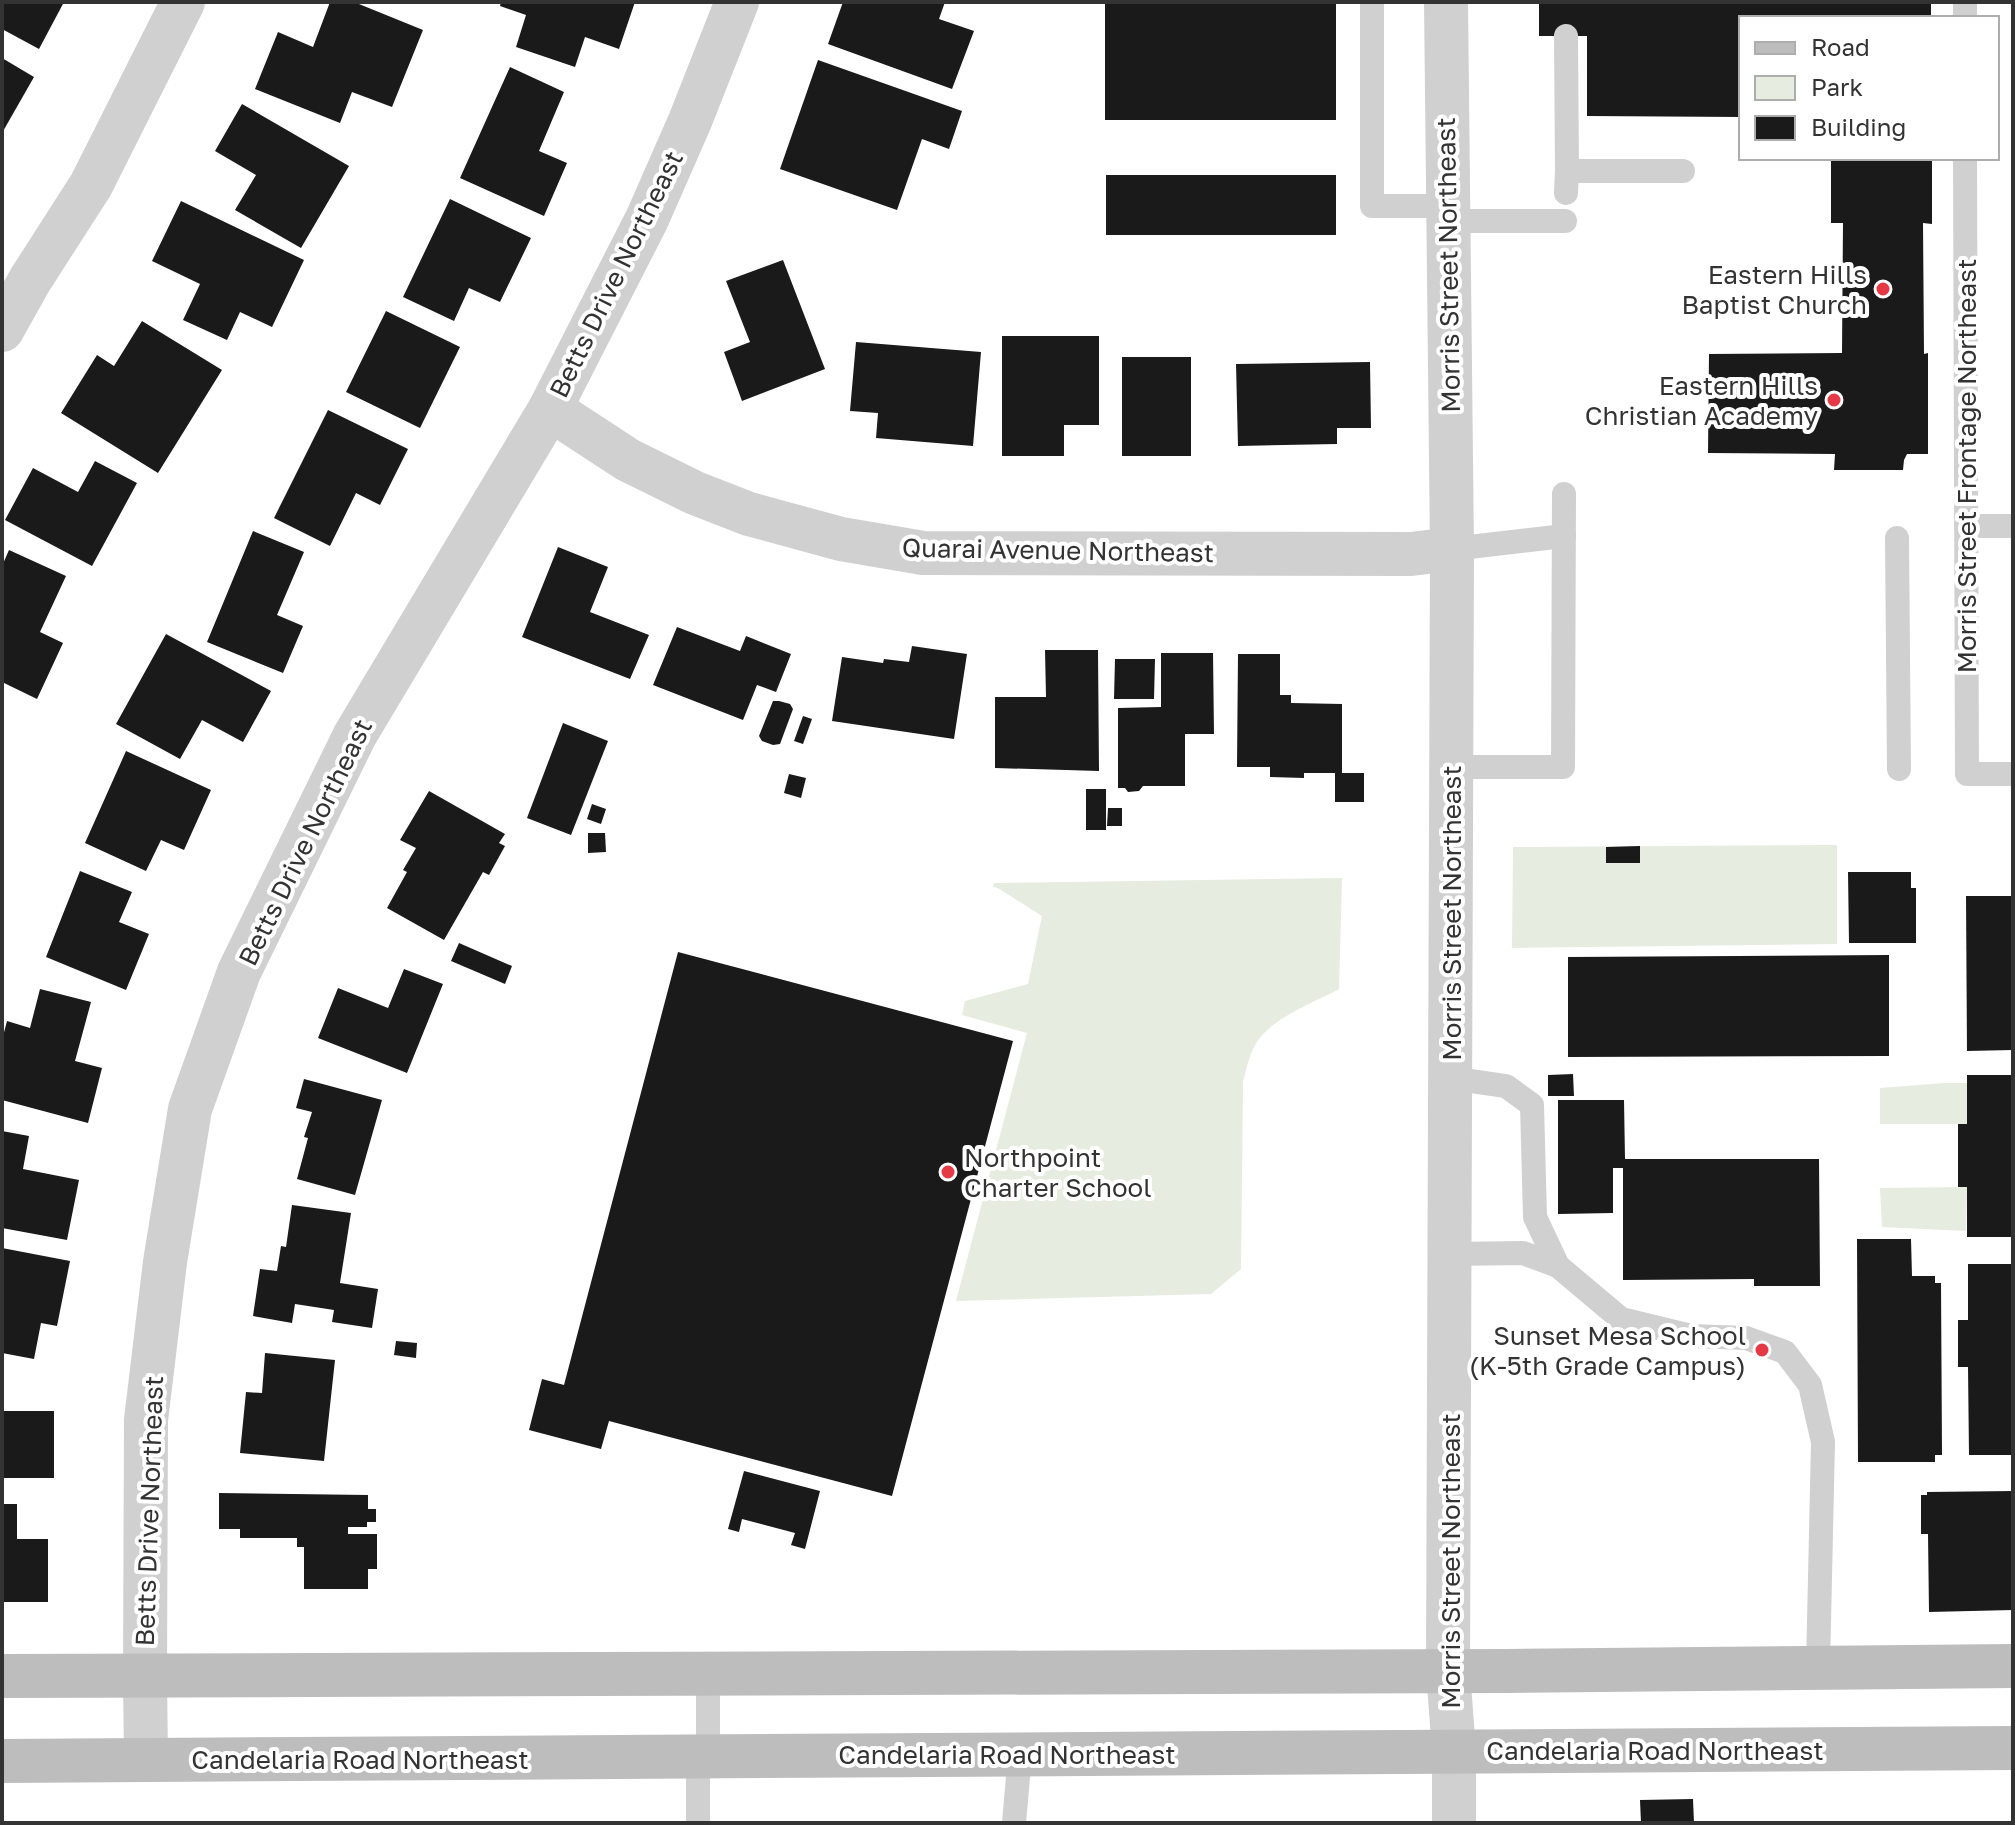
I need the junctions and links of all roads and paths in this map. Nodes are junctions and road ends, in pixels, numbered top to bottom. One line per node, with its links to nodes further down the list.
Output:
1 (183, 2): 10 (street)
2 (737, 2): 11 (street, Betts Drive Northeast)
3 (1372, 2): 8 (lane)
4 (1446, 2): 8 (street, Morris Street Northeast)
5 (1566, 36): 7 (lane)
6 (1965, 160): 13 (lane, Morris Street Frontage Northeast)
7 (1683, 171)
8 (1447, 213): 9 (lane); 17 (street, Morris Street Northeast)
9 (1565, 221)
10 (2, 330)
11 (550, 409): 17 (street, Quarai Avenue Northeast); 28 (street, Betts Drive Northeast)
12 (1564, 494): 15 (lane)
13 (1966, 526): 14 (lane); 20 (lane, Morris Street Frontage Northeast)
14 (2013, 526)
15 (1564, 536): 17 (lane); 18 (lane)
16 (1897, 538): 19 (lane)
17 (1452, 549): 18 (street, Morris Street Northeast)
18 (1452, 767): 21 (street, Morris Street Northeast)
19 (1899, 769)
20 (2013, 774)
21 (1451, 1078): 22 (street, Morris Street Northeast); 23 (lane)
22 (1450, 1254): 23 (lane); 26 (street, Morris Street Northeast)
23 (1558, 1266): 25 (lane)
24 (2013, 1666): 25 (main road)
25 (1818, 1668): 26 (main road)
26 (1448, 1671): 27 (main road); 31 (street, Morris Street Northeast)
27 (708, 1673): 28 (main road); 33 (lane)
28 (145, 1675): 29 (main road); 34 (street, Betts Drive Northeast)
29 (2, 1676)
30 (2013, 1748): 31 (main road, Candelaria Road Northeast)
31 (1454, 1751): 32 (main road, Candelaria Road Northeast); 38 (street, Morris Street Northeast)
32 (1020, 1754): 33 (main road, Candelaria Road Northeast); 37 (lane)
33 (703, 1756): 34 (main road, Candelaria Road Northeast); 36 (lane)
34 (146, 1760): 35 (main road, Candelaria Road Northeast)
35 (2, 1761)
36 (698, 1823)
37 (1014, 1823)
38 (1454, 1823)

